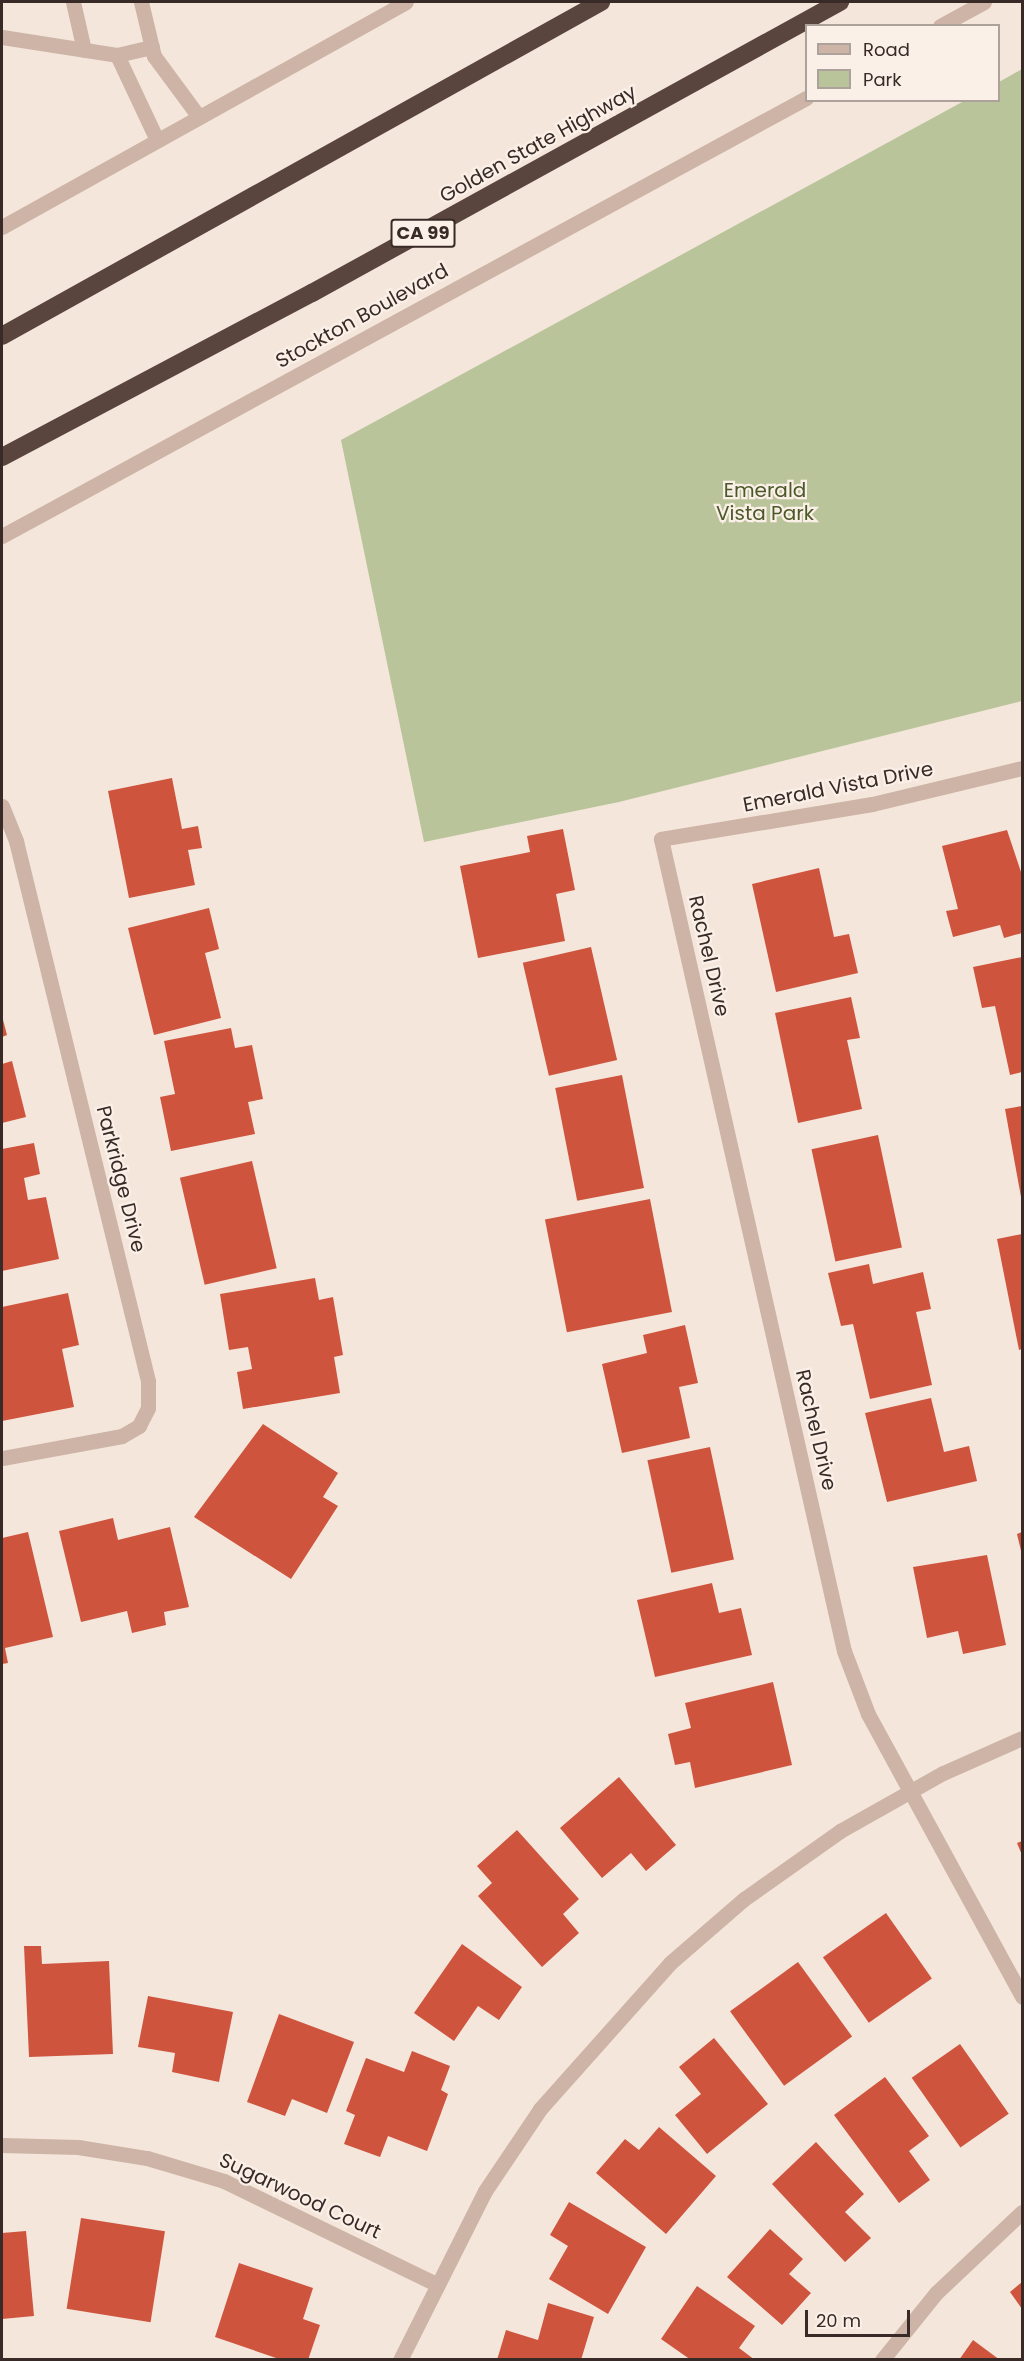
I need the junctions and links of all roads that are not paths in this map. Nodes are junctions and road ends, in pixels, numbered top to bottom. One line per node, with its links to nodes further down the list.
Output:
1 (73, 2): 10 (street)
2 (141, 2): 9 (street)
3 (406, 2): 13 (street)
4 (601, 2): 16 (highway)
5 (840, 2): 17 (highway, Golden State Highway / CA 99)
6 (984, 2): 7 (street)
7 (944, 24)
8 (2, 37): 10 (street)
9 (152, 47): 11 (street); 13 (street)
10 (84, 50): 11 (street)
11 (117, 55): 14 (street)
12 (805, 99): 18 (street, Stockton Boulevard)
13 (199, 117): 14 (street)
14 (157, 140): 15 (street)
15 (2, 227)
16 (2, 336)
17 (2, 457)
18 (2, 536)
19 (1023, 768): 21 (street, Emerald Vista Drive)
20 (2, 806): 22 (street, Parkridge Drive)
21 (661, 839): 24 (street, Rachel Drive)
22 (2, 1458)
23 (1023, 1738): 24 (street)
24 (908, 1790): 25 (street, Rachel Drive); 28 (street)
25 (1023, 1997)
26 (2, 2145): 28 (street, Sugarwood Court)
27 (1023, 2212): 30 (street)
28 (434, 2283): 29 (street)
29 (400, 2360)
30 (882, 2360)

